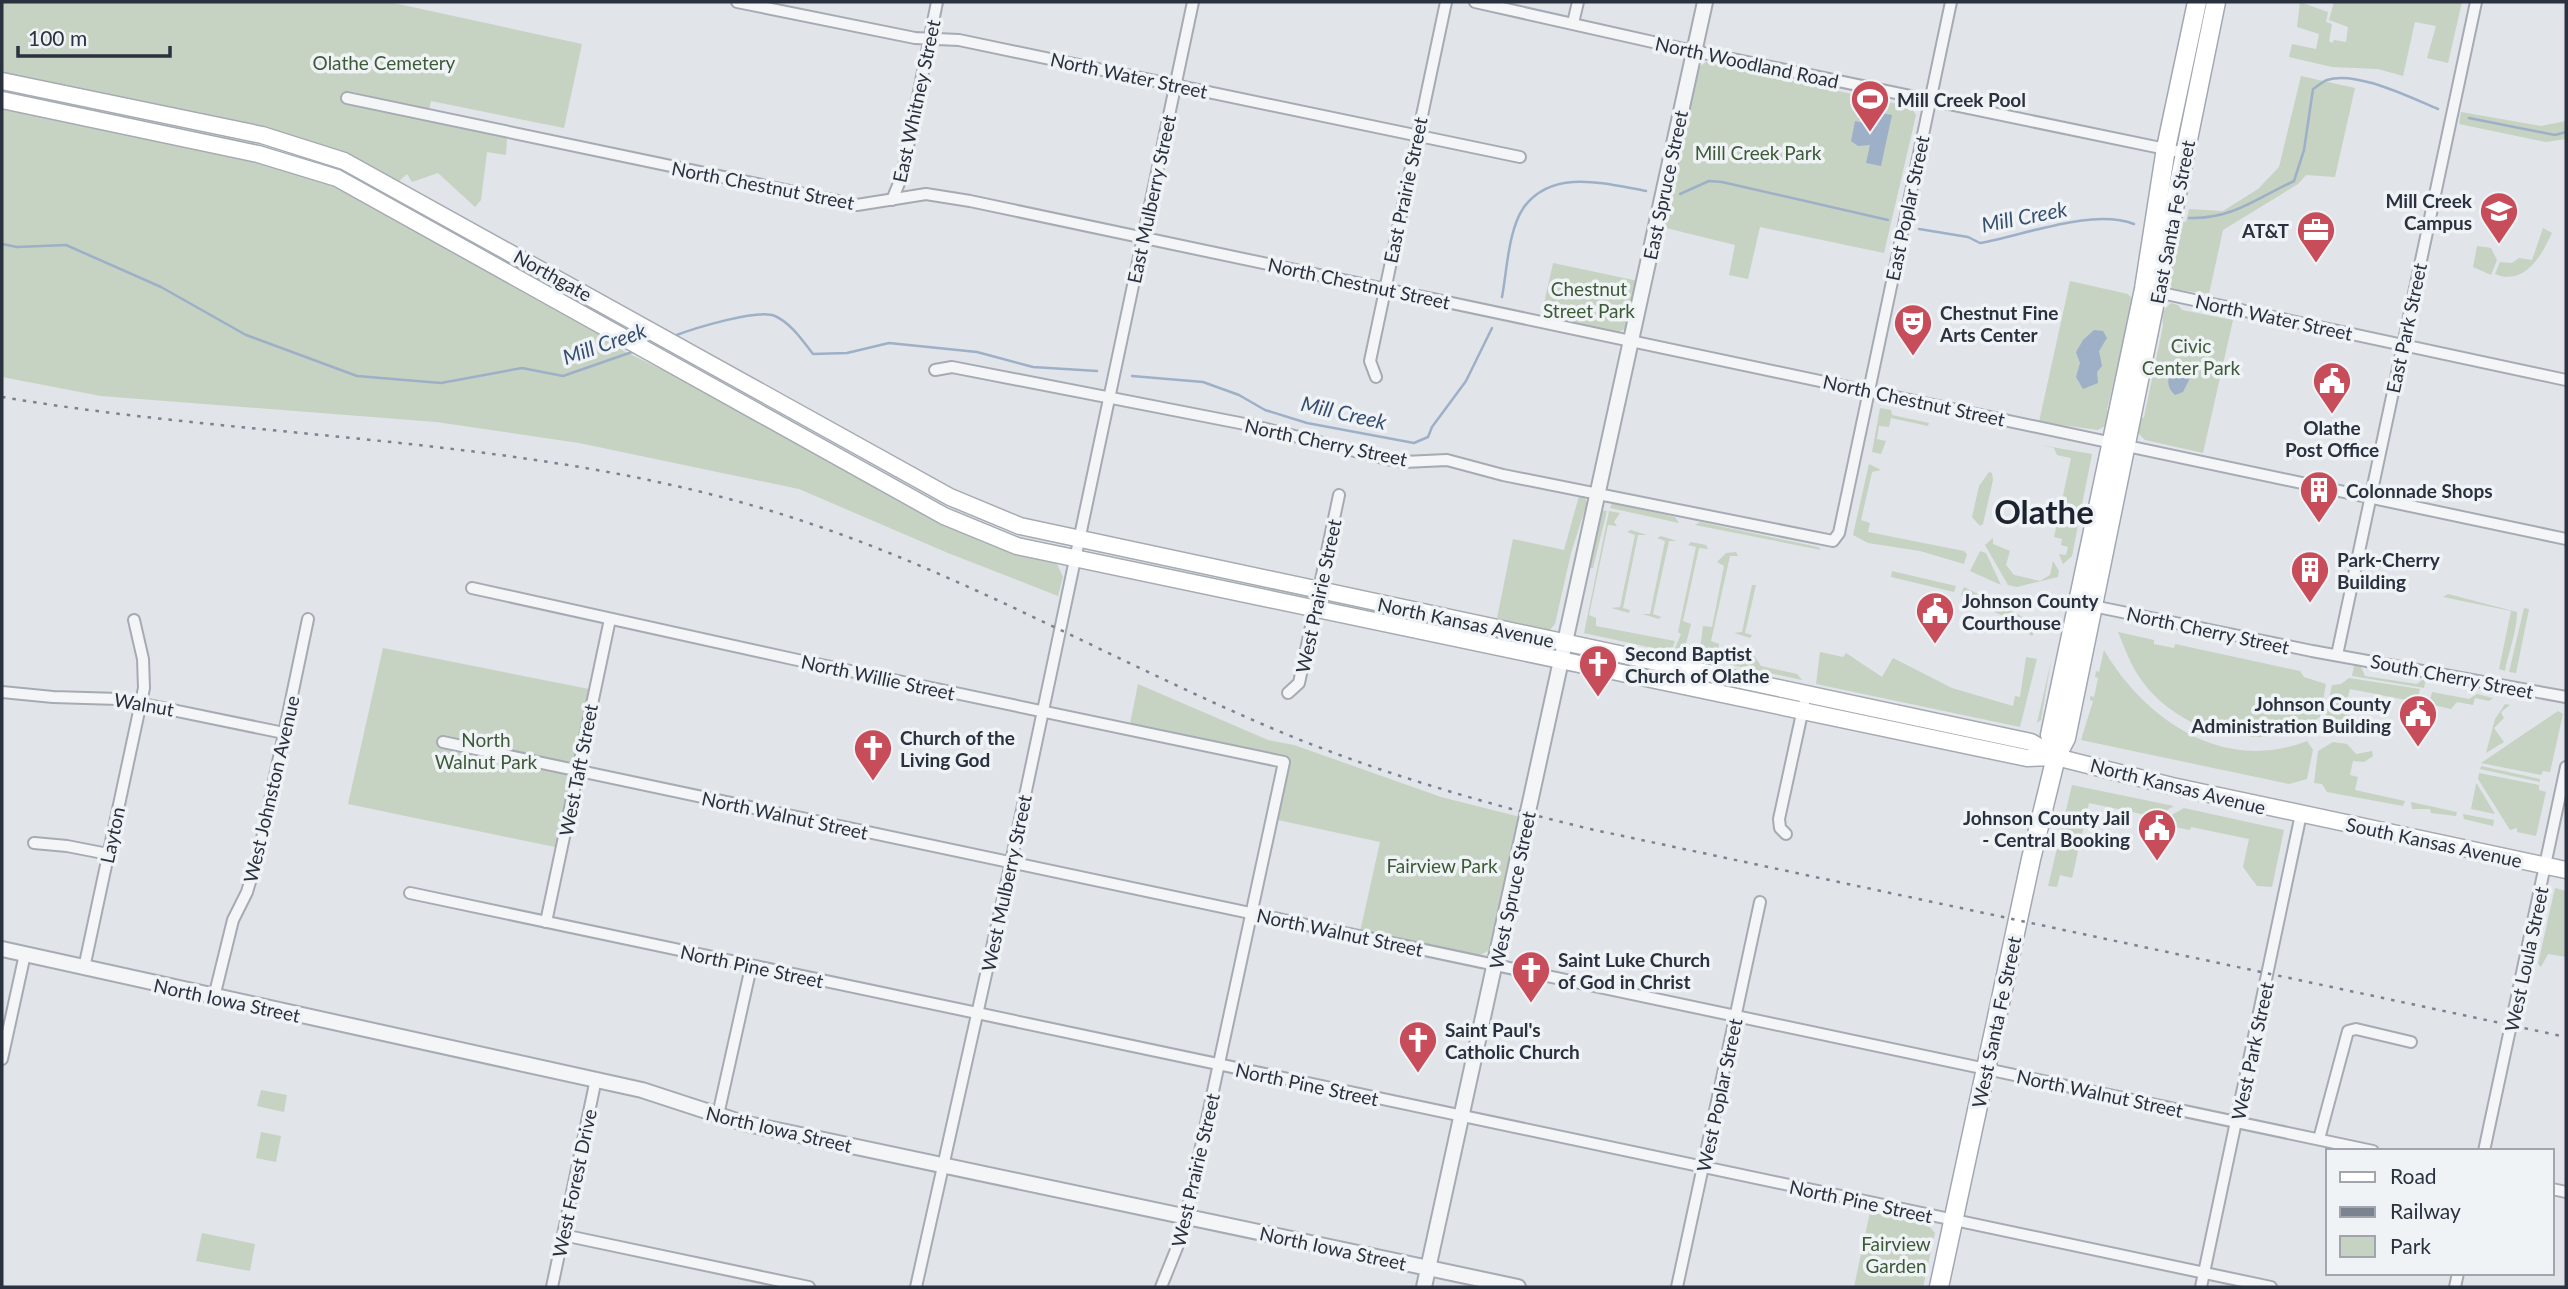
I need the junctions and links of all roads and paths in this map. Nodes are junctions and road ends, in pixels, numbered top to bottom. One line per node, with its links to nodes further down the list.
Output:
1 (737, 2): 13 (street, North Water Street)
2 (937, 2): 13 (street, East Whitney Street)
3 (1193, 2): 18 (street, East Mulberry Street)
4 (1446, 2): 22 (street, East Prairie Street)
5 (1475, 2): 12 (street, North Woodland Road)
6 (1577, 2): 12 (street)
7 (1705, 2): 16 (street, East Spruce Street)
8 (1951, 2): 21 (street, East Poplar Street)
9 (2197, 2): 14 (main road, East Santa Fe Street)
10 (2216, 2): 15 (main road, East Santa Fe Street)
11 (2476, 2): 31 (street, East Park Street)
12 (1573, 23): 16 (street, North Woodland Road)
13 (930, 38): 18 (street, North Water Street); 26 (street, East Whitney Street)
14 (2189, 39): 15 (main road); 23 (main road, East Santa Fe Street)
15 (2207, 43): 24 (main road, East Santa Fe Street)
16 (1695, 52): 21 (street, North Woodland Road); 30 (street, East Spruce Street)
17 (2, 81): 43 (main road, Northgate)
18 (1174, 85): 22 (street, North Water Street); 27 (street, East Mulberry Street)
19 (347, 98): 26 (street, North Chestnut Street)
20 (2, 100): 44 (main road, Northgate)
21 (1930, 100): 23 (street, North Woodland Road); 35 (street, East Poplar Street)
22 (1417, 136): 25 (street, North Water Street); 28 (street, East Prairie Street)
23 (2166, 148): 24 (street, North Woodland Road); 29 (main road, East Santa Fe Street)
24 (2185, 153): 29 (main road, East Santa Fe Street)
25 (1520, 157)
26 (892, 200): 27 (street, North Chestnut Street)
27 (1142, 238): 28 (street, North Chestnut Street); 36 (street, East Mulberry Street)
28 (1384, 289): 30 (street, North Chestnut Street); 33 (street, East Prairie Street)
29 (2152, 291): 31 (street, North Water Street); 37 (main road, East Santa Fe Street)
30 (1631, 341): 35 (street, North Chestnut Street); 38 (street, East Spruce Street)
31 (2403, 344): 34 (street, North Water Street); 40 (street, East Park Street)
32 (935, 370): 36 (street, North Cherry Street)
33 (1377, 377)
34 (2566, 380)
35 (1869, 391): 37 (street, North Chestnut Street); 41 (street, East Poplar Street)
36 (1109, 396): 38 (street, North Cherry Street); 43 (street, West Mulberry Street)
37 (2119, 443): 40 (street, North Chestnut Street); 47 (main road, East Santa Fe Street)
38 (1599, 492): 41 (street, North Cherry Street); 52 (street, West Spruce Street)
39 (1339, 495): 46 (street, West Prairie Street)
40 (2371, 497): 42 (street, North Chestnut Street); 53 (street, East Park Street)
41 (1837, 538)
42 (2566, 539)
43 (1078, 541): 44 (street, West Mulberry Street); 46 (main road, North Kansas Avenue)
44 (1074, 559): 48 (main road, North Kansas Avenue); 60 (street, West Mulberry Street)
45 (472, 588): 50 (street, North Willie Street)
46 (1319, 591): 48 (street, West Prairie Street); 52 (main road, North Kansas Avenue)
47 (2087, 605): 53 (street, North Cherry Street); 64 (main road, West Santa Fe Street)
48 (1315, 610): 54 (main road, North Kansas Avenue); 56 (street, West Prairie Street)
49 (308, 619): 62 (street, West Johnston Avenue)
50 (610, 619): 60 (street, North Willie Street); 67 (street, West Taft Street)
51 (134, 620): 59 (street, Layton)
52 (1567, 643): 54 (street, West Spruce Street); 57 (main road, North Kansas Avenue)
53 (2337, 655): 58 (street, South Cherry Street)
54 (1562, 663): 61 (main road, North Kansas Avenue); 81 (street, West Spruce Street)
55 (2, 692): 59 (street, Walnut)
56 (1288, 693)
57 (1806, 695): 61 (street); 64 (main road, North Kansas Avenue)
58 (2566, 697)
59 (142, 702): 62 (street, Walnut); 71 (street, Layton)
60 (1042, 711): 65 (street, North Willie Street); 72 (street, West Mulberry Street)
61 (1802, 713): 64 (main road, North Kansas Avenue); 69 (street)
62 (284, 733): 84 (street, West Johnston Avenue)
63 (443, 742): 67 (street, North Walnut Street)
64 (2056, 757): 68 (main road, North Kansas Avenue); 90 (main road, West Santa Fe Street)
65 (1284, 762): 77 (street, West Prairie Street)
66 (2566, 768): 73 (street, West Loula Street)
67 (577, 770): 72 (street, North Walnut Street); 78 (street, West Taft Street)
68 (2301, 814): 73 (main road, South Kansas Avenue); 94 (street, West Park Street)
69 (1786, 834)
70 (34, 843): 71 (street)
71 (108, 854): 83 (street, Layton)
72 (1010, 863): 77 (street, North Walnut Street); 85 (street, West Mulberry Street)
73 (2546, 866): 74 (main road, South Kansas Avenue); 97 (street, West Loula Street)
74 (2566, 870)
75 (410, 893): 78 (street, North Pine Street)
76 (1760, 902): 86 (street, West Poplar Street)
77 (1252, 914): 81 (street, North Walnut Street); 89 (street, West Prairie Street)
78 (547, 922): 82 (street, North Pine Street)
79 (2, 949): 80 (street, North Iowa Street)
80 (25, 954): 83 (street, North Iowa Street); 88 (street)
81 (1496, 965): 86 (street, North Walnut Street); 93 (street, West Spruce Street)
82 (751, 967): 85 (street, North Pine Street); 92 (street)
83 (84, 968): 84 (street, North Iowa Street)
84 (214, 997): 91 (street, North Iowa Street)
85 (978, 1014): 89 (street, North Pine Street); 98 (street, West Mulberry Street)
86 (1736, 1016): 90 (street, North Walnut Street); 99 (street, West Poplar Street)
87 (2410, 1042): 95 (street)
88 (2, 1059)
89 (1219, 1065): 93 (street, North Pine Street); 100 (street, West Prairie Street)
90 (1985, 1069): 94 (street, North Walnut Street); 101 (main road, West Santa Fe Street)
91 (596, 1079): 92 (street, North Iowa Street); 102 (street, West Forest Drive)
92 (718, 1115): 98 (street, North Iowa Street)
93 (1462, 1117): 99 (street, North Pine Street); 103 (street, West Spruce Street)
94 (2237, 1122): 95 (street, North Walnut Street); 104 (street, West Park Street)
95 (2319, 1139): 96 (street, North Walnut Street)
96 (2364, 1149)
97 (2484, 1149)
98 (945, 1166): 100 (street, North Iowa Street); 107 (street, West Mulberry Street)
99 (1703, 1167): 101 (street, North Pine Street); 111 (street, West Poplar Street)
100 (1186, 1217): 103 (street, North Iowa Street); 108 (street, West Prairie Street)
101 (1954, 1221): 104 (street, North Pine Street); 112 (main road, West Santa Fe Street)
102 (563, 1235): 105 (street, West Forest Drive); 106 (street)
103 (1429, 1269): 109 (street, West Spruce Street); 110 (street, North Iowa Street)
104 (2204, 1273): 113 (street, West Park Street); 114 (street, North Pine Street)
105 (552, 1287)
106 (809, 1287)
107 (916, 1287)
108 (1161, 1287)
109 (1424, 1287)
110 (1518, 1287)
111 (1677, 1287)
112 (1939, 1287)
113 (2201, 1287)
114 (2271, 1287)

